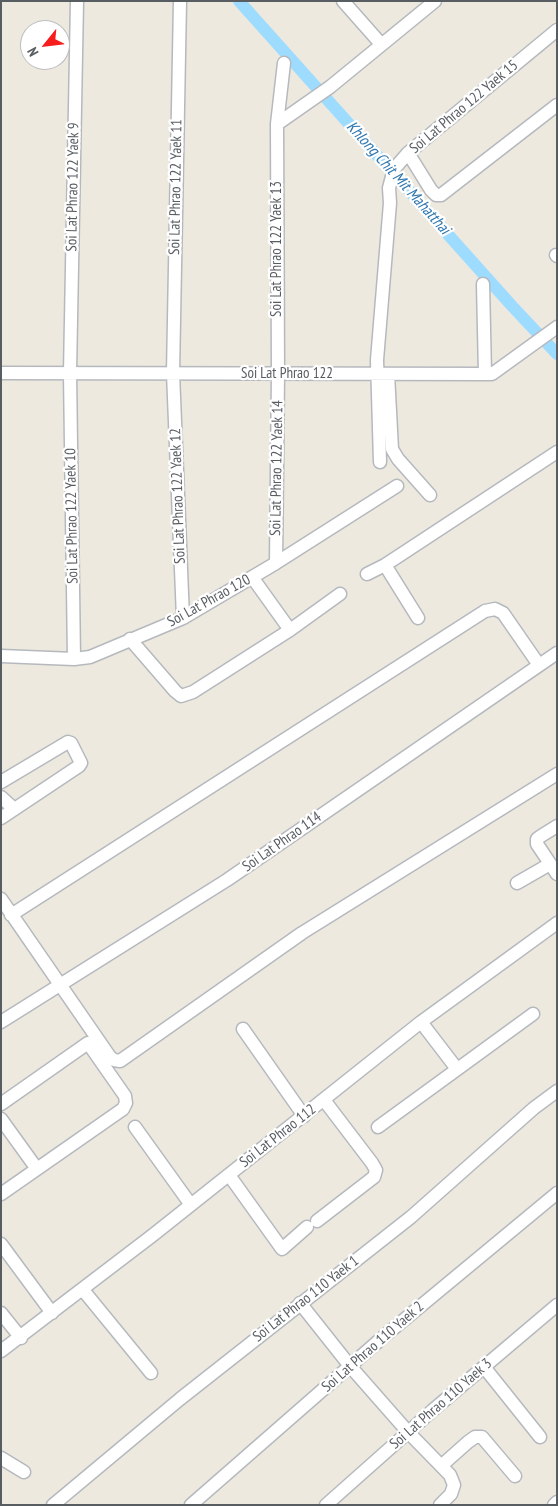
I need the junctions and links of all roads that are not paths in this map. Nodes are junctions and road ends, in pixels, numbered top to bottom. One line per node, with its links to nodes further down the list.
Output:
1 (77, 1): 14 (street, Soi Lat Phrao 122 Yaek 9)
2 (180, 1): 15 (street, Soi Lat Phrao 122 Yaek 11)
3 (344, 1): 6 (street)
4 (435, 1): 6 (street)
5 (557, 30): 10 (street, Soi Lat Phrao 122 Yaek 15)
6 (381, 44): 9 (street)
7 (284, 63): 9 (street, Soi Lat Phrao 122 Yaek 13)
8 (554, 113): 10 (street)
9 (277, 124): 16 (street, Soi Lat Phrao 122 Yaek 13)
10 (408, 154): 17 (street, Soi Lat Phrao 122 Yaek 15)
11 (483, 284): 18 (street)
12 (556, 328): 18 (street, Soi Lat Phrao 122)
13 (1, 373): 14 (street, Soi Lat Phrao 122)
14 (70, 373): 15 (street, Soi Lat Phrao 122); 34 (street, Soi Lat Phrao 122 Yaek 10)
15 (173, 373): 16 (street, Soi Lat Phrao 122); 28 (street, Soi Lat Phrao 122 Yaek 12)
16 (278, 374): 17 (street, Soi Lat Phrao 122); 23 (street, Soi Lat Phrao 122 Yaek 14)
17 (383, 374): 18 (street, Soi Lat Phrao 122); 20 (street); 22 (street)
18 (485, 374)
19 (557, 452): 24 (street)
20 (380, 462)
21 (398, 486): 23 (street, Soi Lat Phrao 120)
22 (430, 494)
23 (276, 562): 26 (street, Soi Lat Phrao 120)
24 (385, 564): 25 (street); 29 (street)
25 (367, 574)
26 (252, 577): 28 (street, Soi Lat Phrao 120); 30 (street)
27 (340, 594): 30 (street)
28 (183, 618): 31 (street, Soi Lat Phrao 120)
29 (418, 618)
30 (290, 630): 31 (street)
31 (130, 640): 34 (street, Soi Lat Phrao 120)
32 (557, 653): 35 (street, Soi Lat Phrao 114)
33 (1, 656): 34 (street, Soi Lat Phrao 120)
34 (74, 659)
35 (539, 665): 45 (street); 47 (street, Soi Lat Phrao 114)
36 (557, 774): 52 (street)
37 (1, 782): 39 (street)
38 (1, 797): 39 (street)
39 (14, 809): 40 (street)
40 (1, 818)
41 (557, 826): 42 (street)
42 (553, 869): 43 (street)
43 (517, 883)
44 (1, 899): 45 (street)
45 (11, 915): 47 (street)
46 (554, 930): 50 (street, Soi Lat Phrao 112)
47 (59, 985): 49 (street, Soi Lat Phrao 114); 52 (street)
48 (533, 1014): 53 (street)
49 (1, 1022)
50 (422, 1022): 53 (street); 55 (street, Soi Lat Phrao 112)
51 (243, 1029): 57 (street)
52 (92, 1040): 56 (street); 61 (street)
53 (457, 1069): 60 (street)
54 (557, 1091): 68 (street, Soi Lat Phrao 110 Yaek 1)
55 (324, 1100): 57 (street, Soi Lat Phrao 112); 62 (street)
56 (1, 1104)
57 (304, 1116): 62 (street, Soi Lat Phrao 112)
58 (1, 1119): 61 (street)
59 (135, 1127): 65 (street)
60 (378, 1127)
61 (37, 1169): 64 (street)
62 (229, 1176): 65 (street, Soi Lat Phrao 112)
63 (557, 1193): 74 (street, Soi Lat Phrao 110 Yaek 2)
64 (1, 1194)
65 (191, 1205): 67 (street, Soi Lat Phrao 112)
66 (1, 1244): 71 (street)
67 (83, 1290): 71 (street, Soi Lat Phrao 112); 76 (street)
68 (300, 1303): 74 (street); 84 (street, Soi Lat Phrao 110 Yaek 1)
69 (557, 1305): 75 (street, Soi Lat Phrao 110 Yaek 3)
70 (1, 1313): 72 (street)
71 (52, 1313): 72 (street, Soi Lat Phrao 112)
72 (21, 1338): 73 (street, Soi Lat Phrao 112)
73 (1, 1351)
74 (350, 1366): 77 (street); 85 (street, Soi Lat Phrao 110 Yaek 2)
75 (484, 1366): 77 (street, Soi Lat Phrao 110 Yaek 3); 78 (street)
76 (151, 1373)
77 (408, 1432): 80 (street); 86 (street, Soi Lat Phrao 110 Yaek 3)
78 (540, 1437)
79 (1, 1458): 81 (street)
80 (441, 1466): 82 (street); 87 (street)
81 (24, 1472)
82 (514, 1476)
83 (557, 1502): 88 (street)
84 (53, 1505)
85 (191, 1505)
86 (326, 1505)
87 (440, 1505)
88 (554, 1505)

